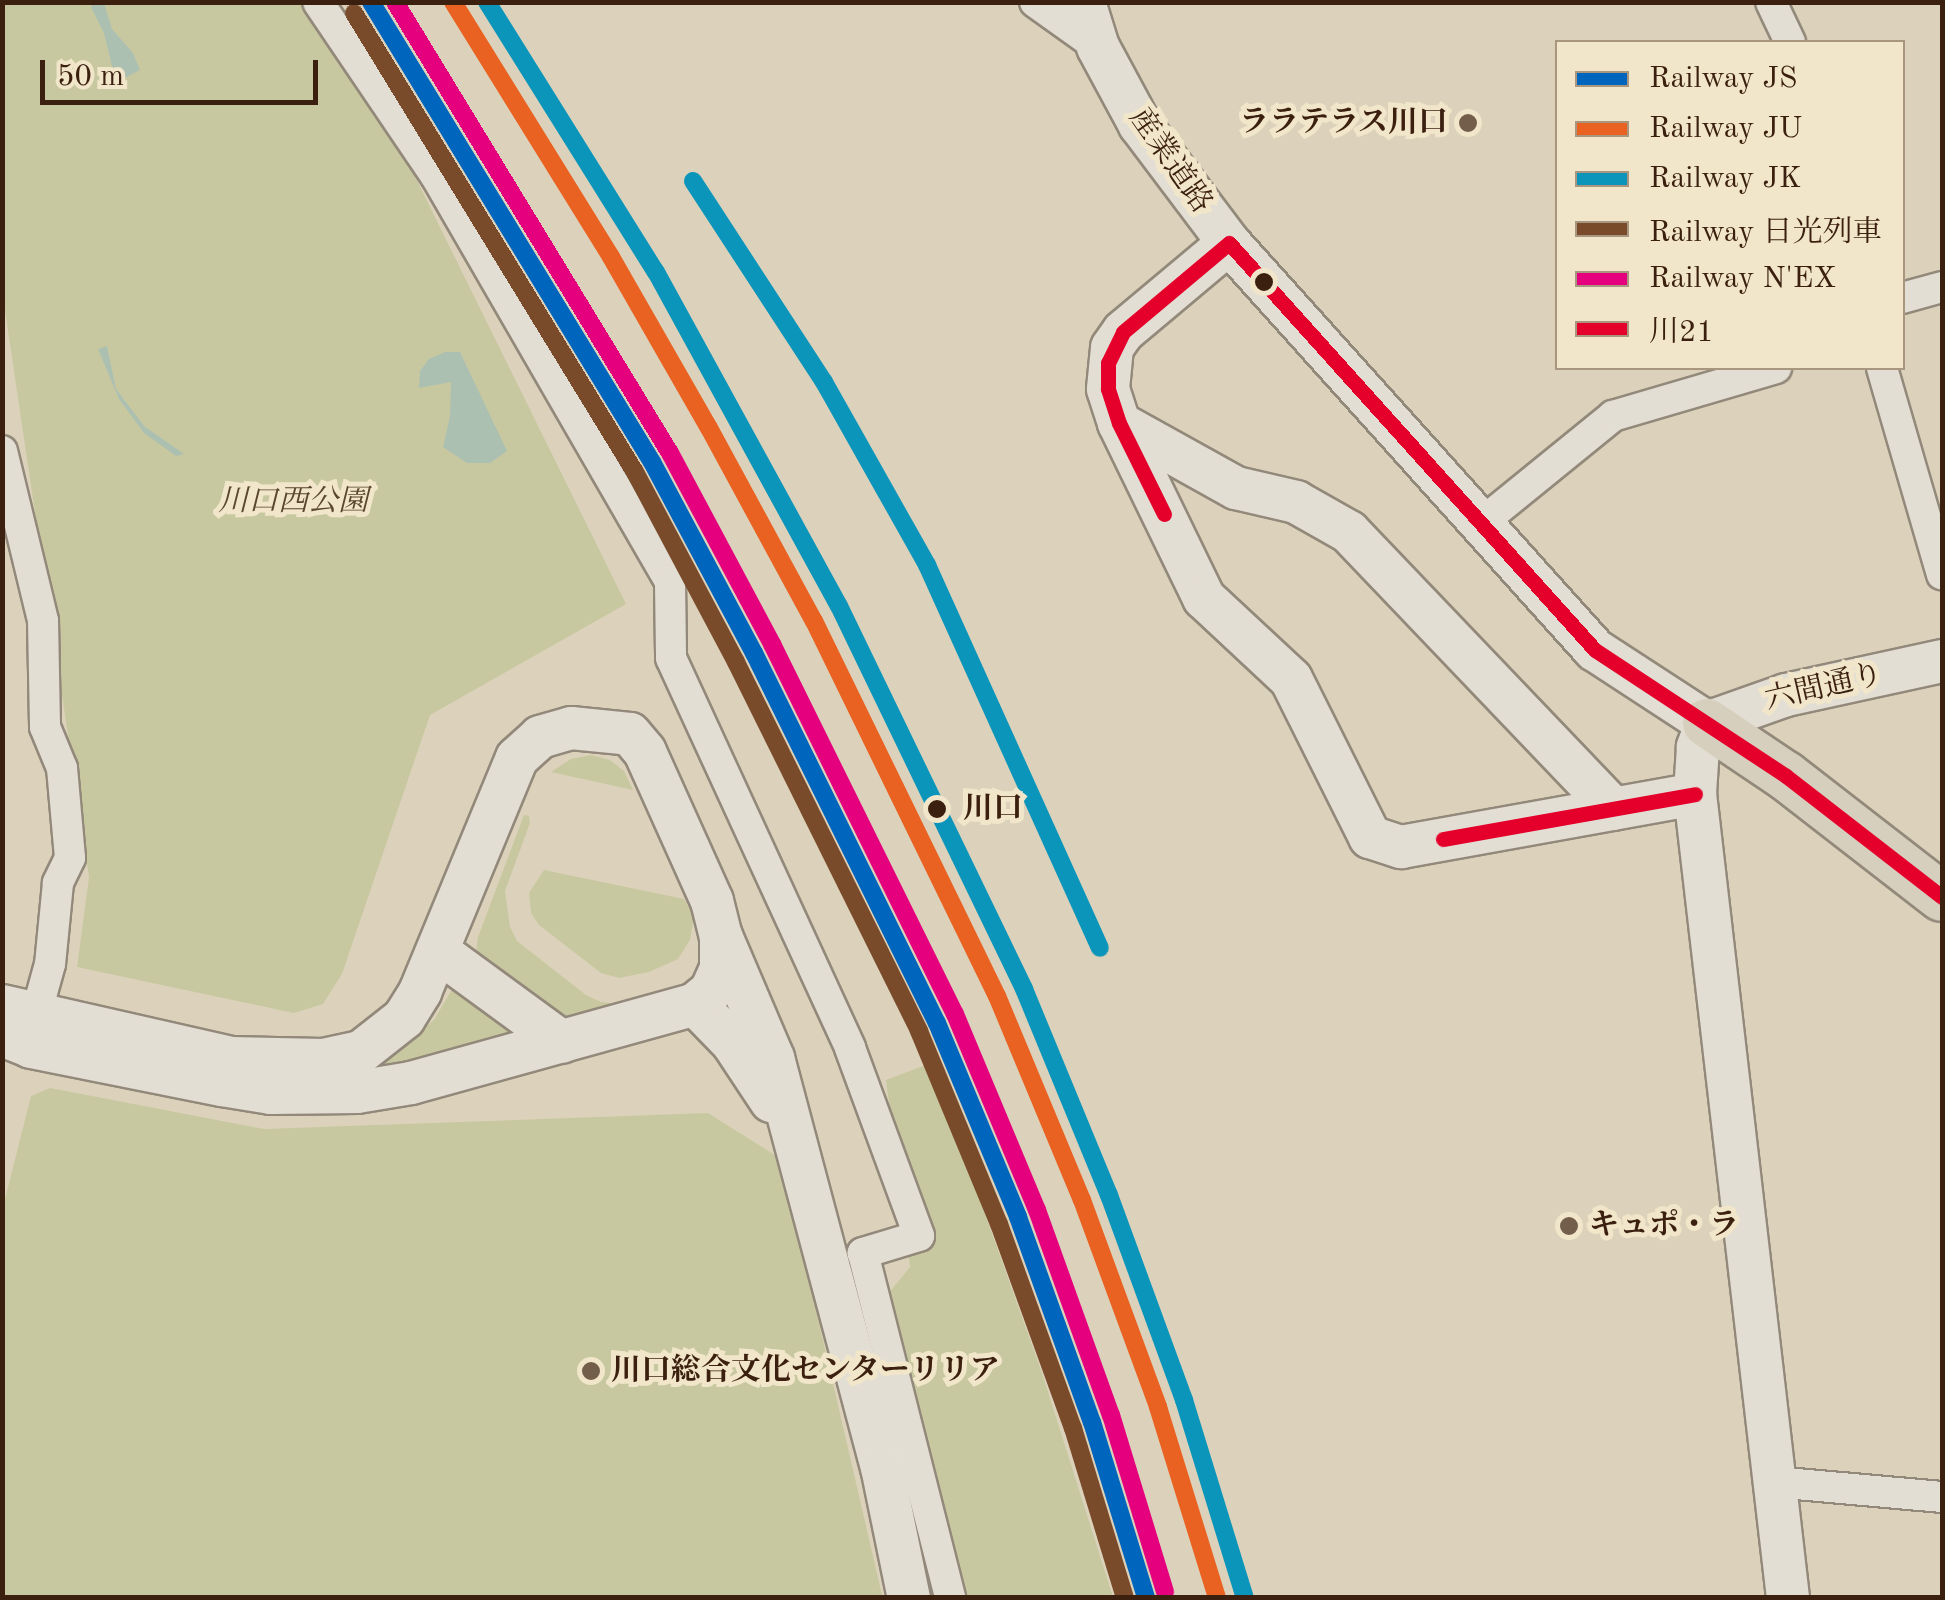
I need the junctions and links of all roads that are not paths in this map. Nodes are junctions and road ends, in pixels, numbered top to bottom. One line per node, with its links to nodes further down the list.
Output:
1 (318, 2): 31 (street)
2 (1035, 2): 6 (street)
3 (1084, 2): 6 (street, 産業道路)
4 (1771, 2): 5 (street)
5 (1789, 40)
6 (1098, 46): 7 (street, 産業道路)
7 (1230, 243): 12 (street); 14 (street, 産業道路)
8 (1942, 287): 9 (street)
9 (1905, 297)
10 (1769, 370): 14 (street)
11 (1883, 370): 15 (street)
12 (1119, 423): 19 (street); 19 (street)
13 (2, 451): 24 (street)
14 (1479, 525): 17 (street, 産業道路)
15 (1942, 574)
16 (1942, 661): 17 (street, 六間通り)
17 (1707, 724): 18 (street); 20 (main road)
18 (1695, 794): 19 (street); 28 (street)
19 (1614, 809)
20 (1942, 897)
21 (721, 936): 22 (street); 23 (street); 27 (street)
22 (439, 952): 24 (street); 26 (street)
23 (695, 1004): 26 (street); 27 (street)
24 (20, 1009)
25 (2, 1035): 26 (street)
26 (562, 1042)
27 (803, 1175): 30 (street)
28 (1774, 1482): 29 (street); 32 (street)
29 (1942, 1497)
30 (909, 1598)
31 (950, 1598)
32 (1788, 1598)

